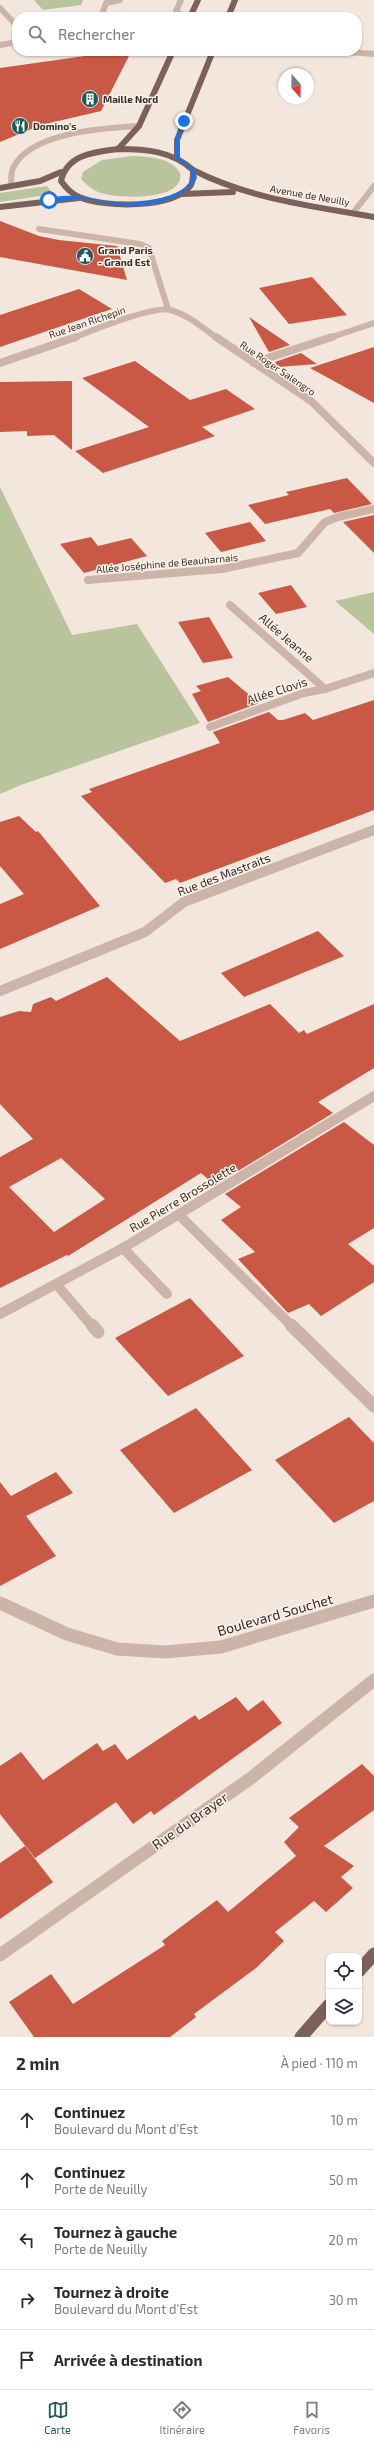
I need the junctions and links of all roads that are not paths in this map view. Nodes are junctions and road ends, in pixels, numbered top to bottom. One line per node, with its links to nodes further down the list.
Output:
1 (120, 0): 6 (street)
2 (181, 0): 7 (street)
3 (198, 0): 8 (main road)
4 (235, 0): 9 (main road)
5 (0, 8): 10 (street)
6 (103, 12)
7 (178, 12)
8 (192, 12)
9 (230, 12)
10 (12, 21)
11 (12, 43): 12 (street)
12 (0, 44)
13 (362, 53): 14 (street)
14 (374, 54)
15 (171, 56): 17 (main road)
16 (211, 56): 19 (main road)
17 (139, 126): 18 (main road); 22 (street)
18 (118, 149): 19 (main road, Avenue de Neuilly); 21 (main road, Avenue de Neuilly)
19 (177, 158): 20 (main road, Avenue de Neuilly)
20 (193, 170): 25 (main road, Avenue de Neuilly); 26 (main road)
21 (61, 172): 22 (main road, Avenue de Neuilly); 27 (main road)
22 (11, 186): 24 (main road, Avenue de Neuilly)
23 (374, 186): 29 (street)
24 (0, 188)
25 (243, 192): 26 (main road, Avenue de Neuilly); 29 (main road, Avenue de Neuilly)
26 (180, 194): 27 (main road, Avenue de Neuilly)
27 (81, 198): 28 (main road)
28 (0, 207)
29 (353, 213): 30 (main road, Avenue de Neuilly)
30 (374, 216)
31 (39, 229): 32 (street)
32 (168, 309): 34 (street, Rue Jean Richepin); 35 (street, Rue Roger Salengro)
33 (374, 323): 35 (street)
34 (0, 363)
35 (254, 363): 36 (street, Rue Roger Salengro)
36 (374, 463)
37 (374, 509): 38 (street, Allée Joséphine de Beauharnais)
38 (88, 580)
39 (230, 605): 41 (street, Allée Jeanne)
40 (374, 673): 41 (street, Allée Clovis)
41 (326, 689): 42 (street, Allée Clovis)
42 (210, 726)
43 (374, 830): 44 (street, Rue des Mastraits)
44 (0, 991)
45 (374, 1096): 46 (street, Rue Pierre Brossolette)
46 (180, 1216): 47 (street, Rue Pierre Brossolette); 52 (street)
47 (123, 1248): 48 (street, Rue Pierre Brossolette); 49 (street)
48 (57, 1285): 50 (street, Rue Pierre Brossolette); 51 (street)
49 (167, 1294)
50 (0, 1314)
51 (98, 1332)
52 (374, 1406)
53 (374, 1601): 54 (street, Boulevard Souchet)
54 (0, 1603)
55 (374, 1680): 57 (street, Rue du Brayer)
56 (374, 1954): 58 (main road)
57 (0, 1955)
58 (362, 1968)
59 (326, 2008): 60 (main road)
60 (301, 2037)

